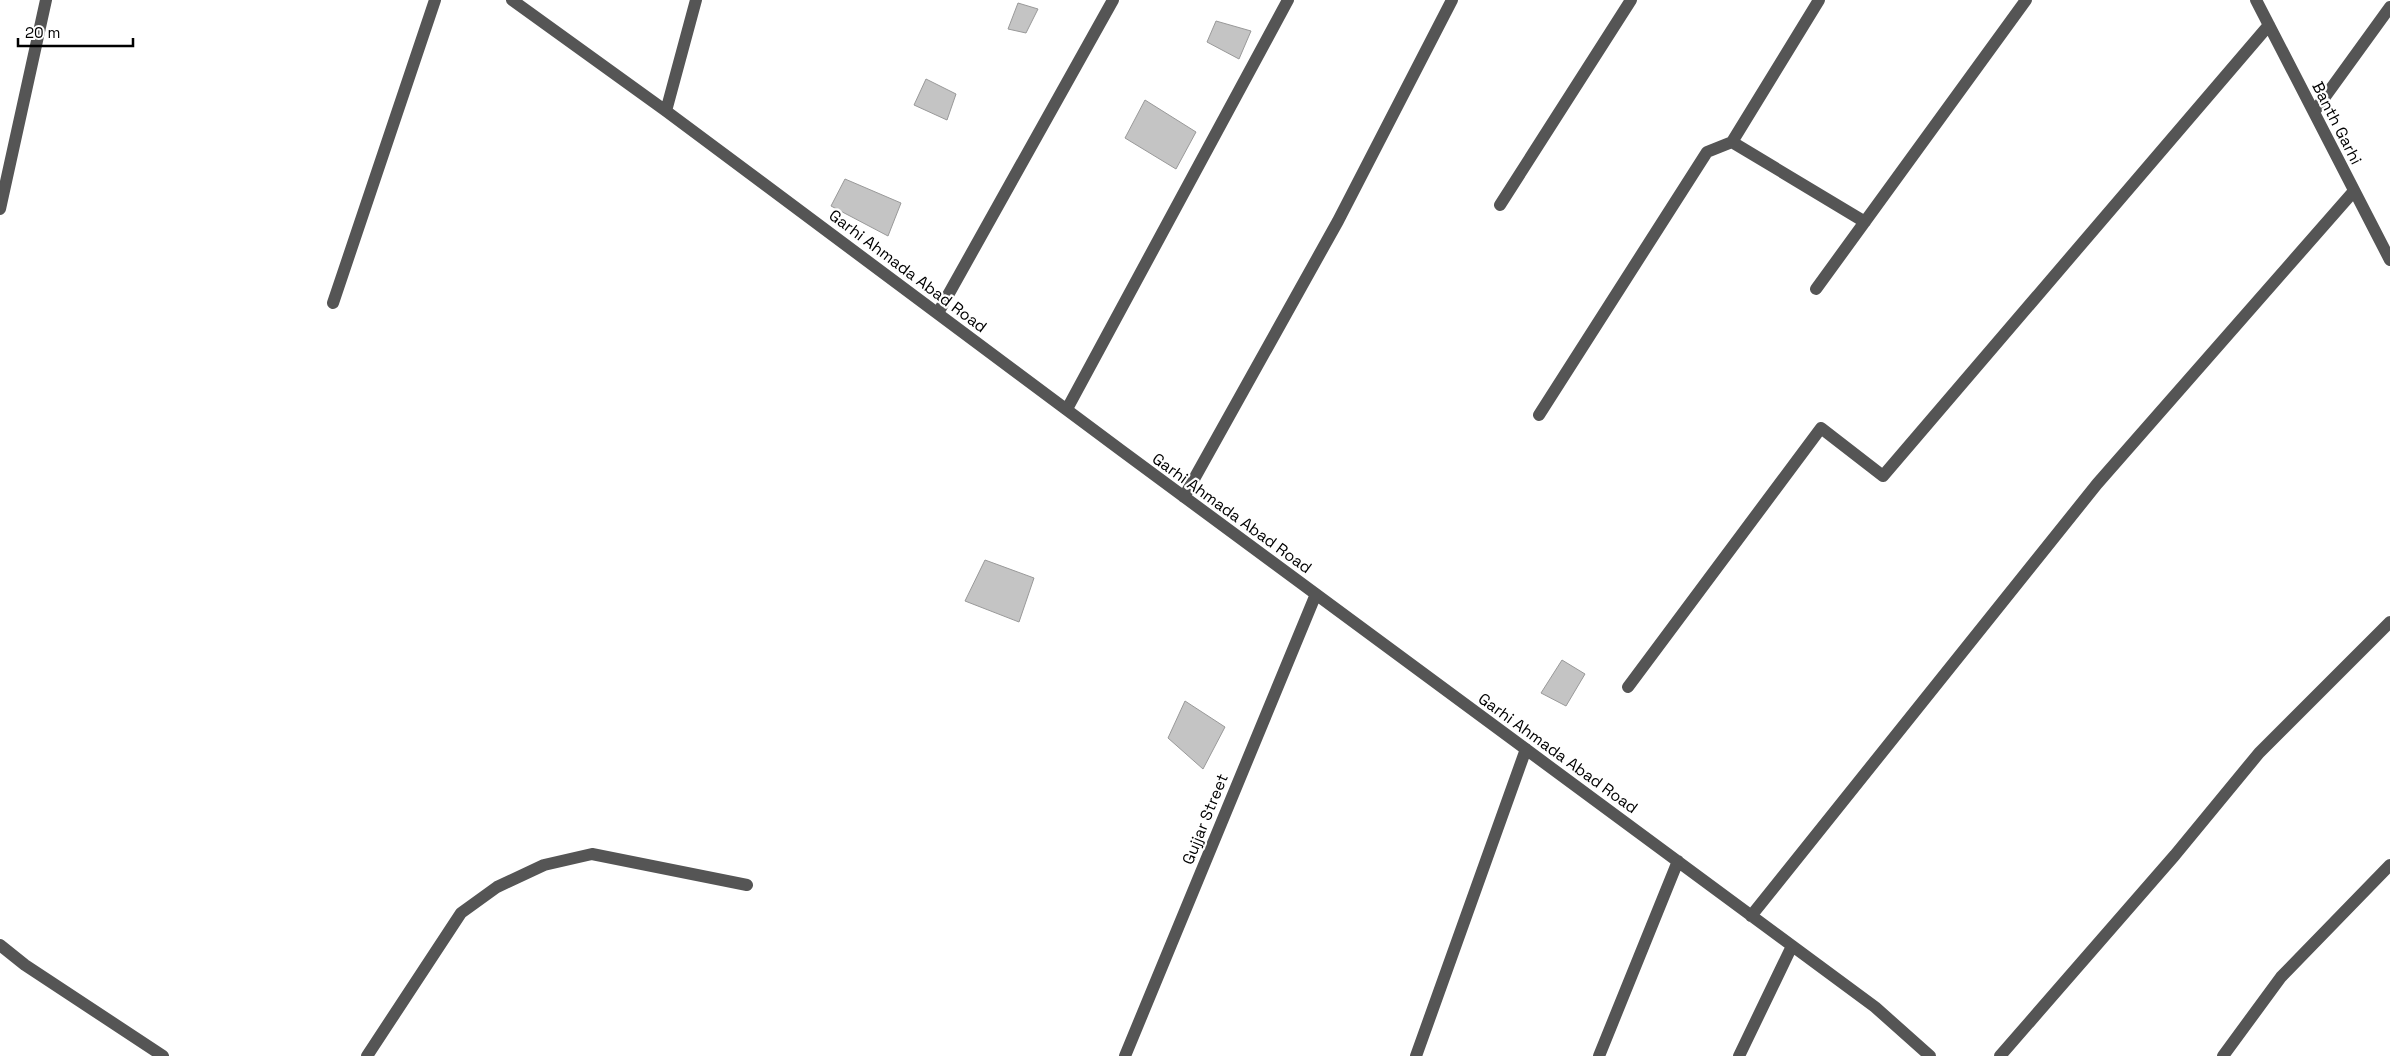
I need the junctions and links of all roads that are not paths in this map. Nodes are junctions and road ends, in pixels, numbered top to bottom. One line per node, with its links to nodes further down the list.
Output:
1 (46, 0): 17 (street)
2 (435, 0): 24 (street)
3 (512, 0): 14 (street, Garhi Ahmada Abad Road)
4 (696, 0): 14 (street)
5 (1113, 0): 25 (street)
6 (1288, 0): 26 (street)
7 (1452, 0): 28 (street)
8 (1631, 0): 19 (street)
9 (1820, 0): 16 (street)
10 (2026, 0): 21 (street)
11 (2256, 0): 13 (street, Banth Garhi)
12 (2390, 7): 15 (street)
13 (2269, 25): 15 (street, Banth Garhi); 31 (street)
14 (666, 111): 25 (street, Garhi Ahmada Abad Road)
15 (2314, 112): 18 (street, Banth Garhi)
16 (1732, 142): 21 (street); 27 (street)
17 (2, 186): 20 (street)
18 (2354, 191): 22 (street, Banth Garhi); 36 (street)
19 (1500, 205)
20 (0, 209)
21 (1864, 222): 23 (street)
22 (2390, 260)
23 (1816, 288)
24 (334, 303)
25 (938, 313): 26 (street, Garhi Ahmada Abad Road)
26 (1067, 409): 28 (street, Garhi Ahmada Abad Road)
27 (1539, 415)
28 (1184, 497): 29 (street, Garhi Ahmada Abad Road)
29 (1316, 594): 32 (street, Garhi Ahmada Abad Road); 41 (street, Gujjar Street)
30 (2390, 622): 46 (street)
31 (1628, 687)
32 (1526, 749): 33 (street, Garhi Ahmada Abad Road); 42 (street)
33 (1678, 862): 36 (street, Garhi Ahmada Abad Road); 43 (street)
34 (2390, 865): 47 (street)
35 (747, 885): 40 (street)
36 (1751, 916): 38 (street, Garhi Ahmada Abad Road)
37 (0, 945): 39 (street)
38 (1792, 946): 44 (street); 45 (street, Garhi Ahmada Abad Road)
39 (163, 1056)
40 (367, 1056)
41 (1125, 1056)
42 (1416, 1056)
43 (1599, 1056)
44 (1739, 1056)
45 (1930, 1056)
46 (2000, 1056)
47 (2222, 1056)

